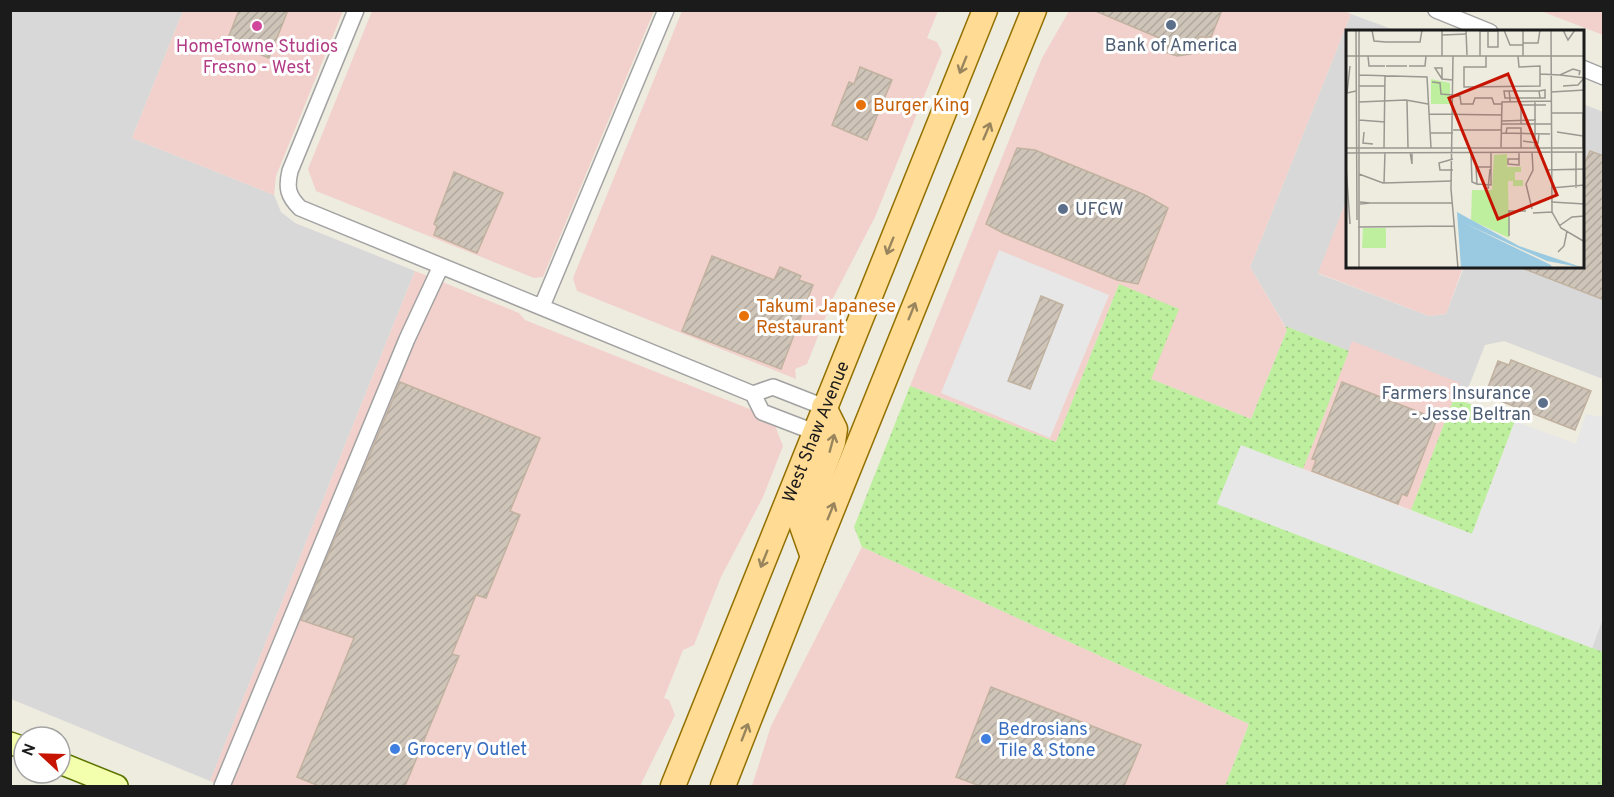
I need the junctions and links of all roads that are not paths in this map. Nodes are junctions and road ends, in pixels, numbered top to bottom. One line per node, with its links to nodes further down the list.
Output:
1 (356, 10): 9 (street)
2 (666, 10): 10 (street)
3 (985, 10): 12 (main road, West Shaw Avenue, one-way to 12)
4 (1034, 10): 14 (main road, one-way to 4)
5 (1436, 10): 6 (street)
6 (1485, 30)
7 (1584, 69): 8 (street)
8 (1604, 76)
9 (441, 266): 10 (street); 17 (street)
10 (542, 306): 11 (street)
11 (753, 394): 12 (street); 13 (street)
12 (824, 407): 13 (main road, West Shaw Avenue); 14 (main road, one-way to 12)
13 (814, 432): 18 (main road, West Shaw Avenue, one-way to 18)
14 (813, 557): 19 (main road, one-way to 14)
15 (72, 768): 16 (street)
16 (117, 786)
17 (222, 786)
18 (673, 786)
19 (723, 786)

